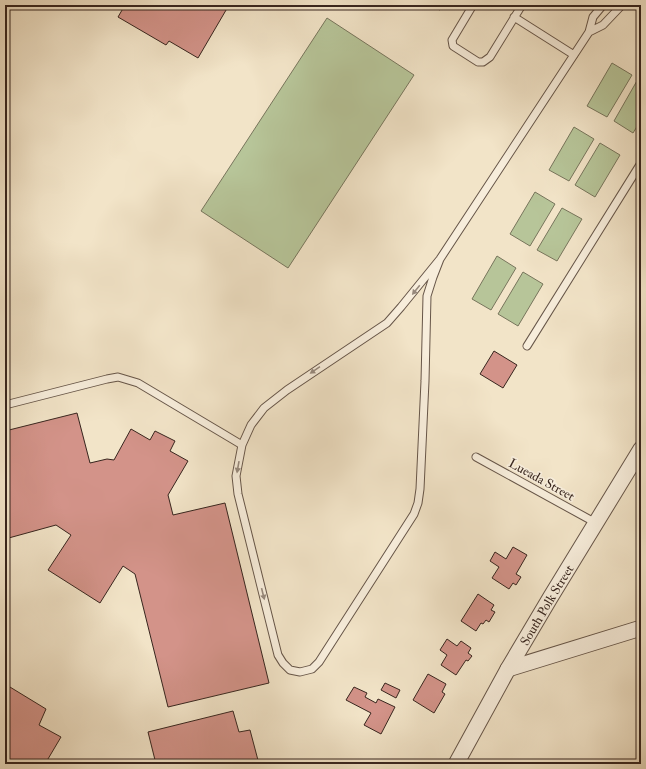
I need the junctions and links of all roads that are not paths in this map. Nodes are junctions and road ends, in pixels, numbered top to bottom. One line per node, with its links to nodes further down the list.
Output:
1 (473, 5): 5 (lane)
2 (522, 5): 5 (lane)
3 (604, 5): 6 (lane)
4 (622, 5): 6 (lane)
5 (514, 17): 7 (lane)
6 (589, 32): 7 (lane)
7 (574, 55): 9 (lane)
8 (641, 163): 10 (lane)
9 (440, 259): 12 (lane, one-way to 12); 12 (lane, one-way to 9)
10 (527, 346)
11 (5, 405): 12 (lane)
12 (242, 445)
13 (641, 449): 15 (street, South Polk Street)
14 (476, 457): 15 (lane, Lueada Street)
15 (596, 523): 17 (street, South Polk Street)
16 (641, 628): 17 (street)
17 (508, 669): 18 (street, South Polk Street)
18 (456, 764)

